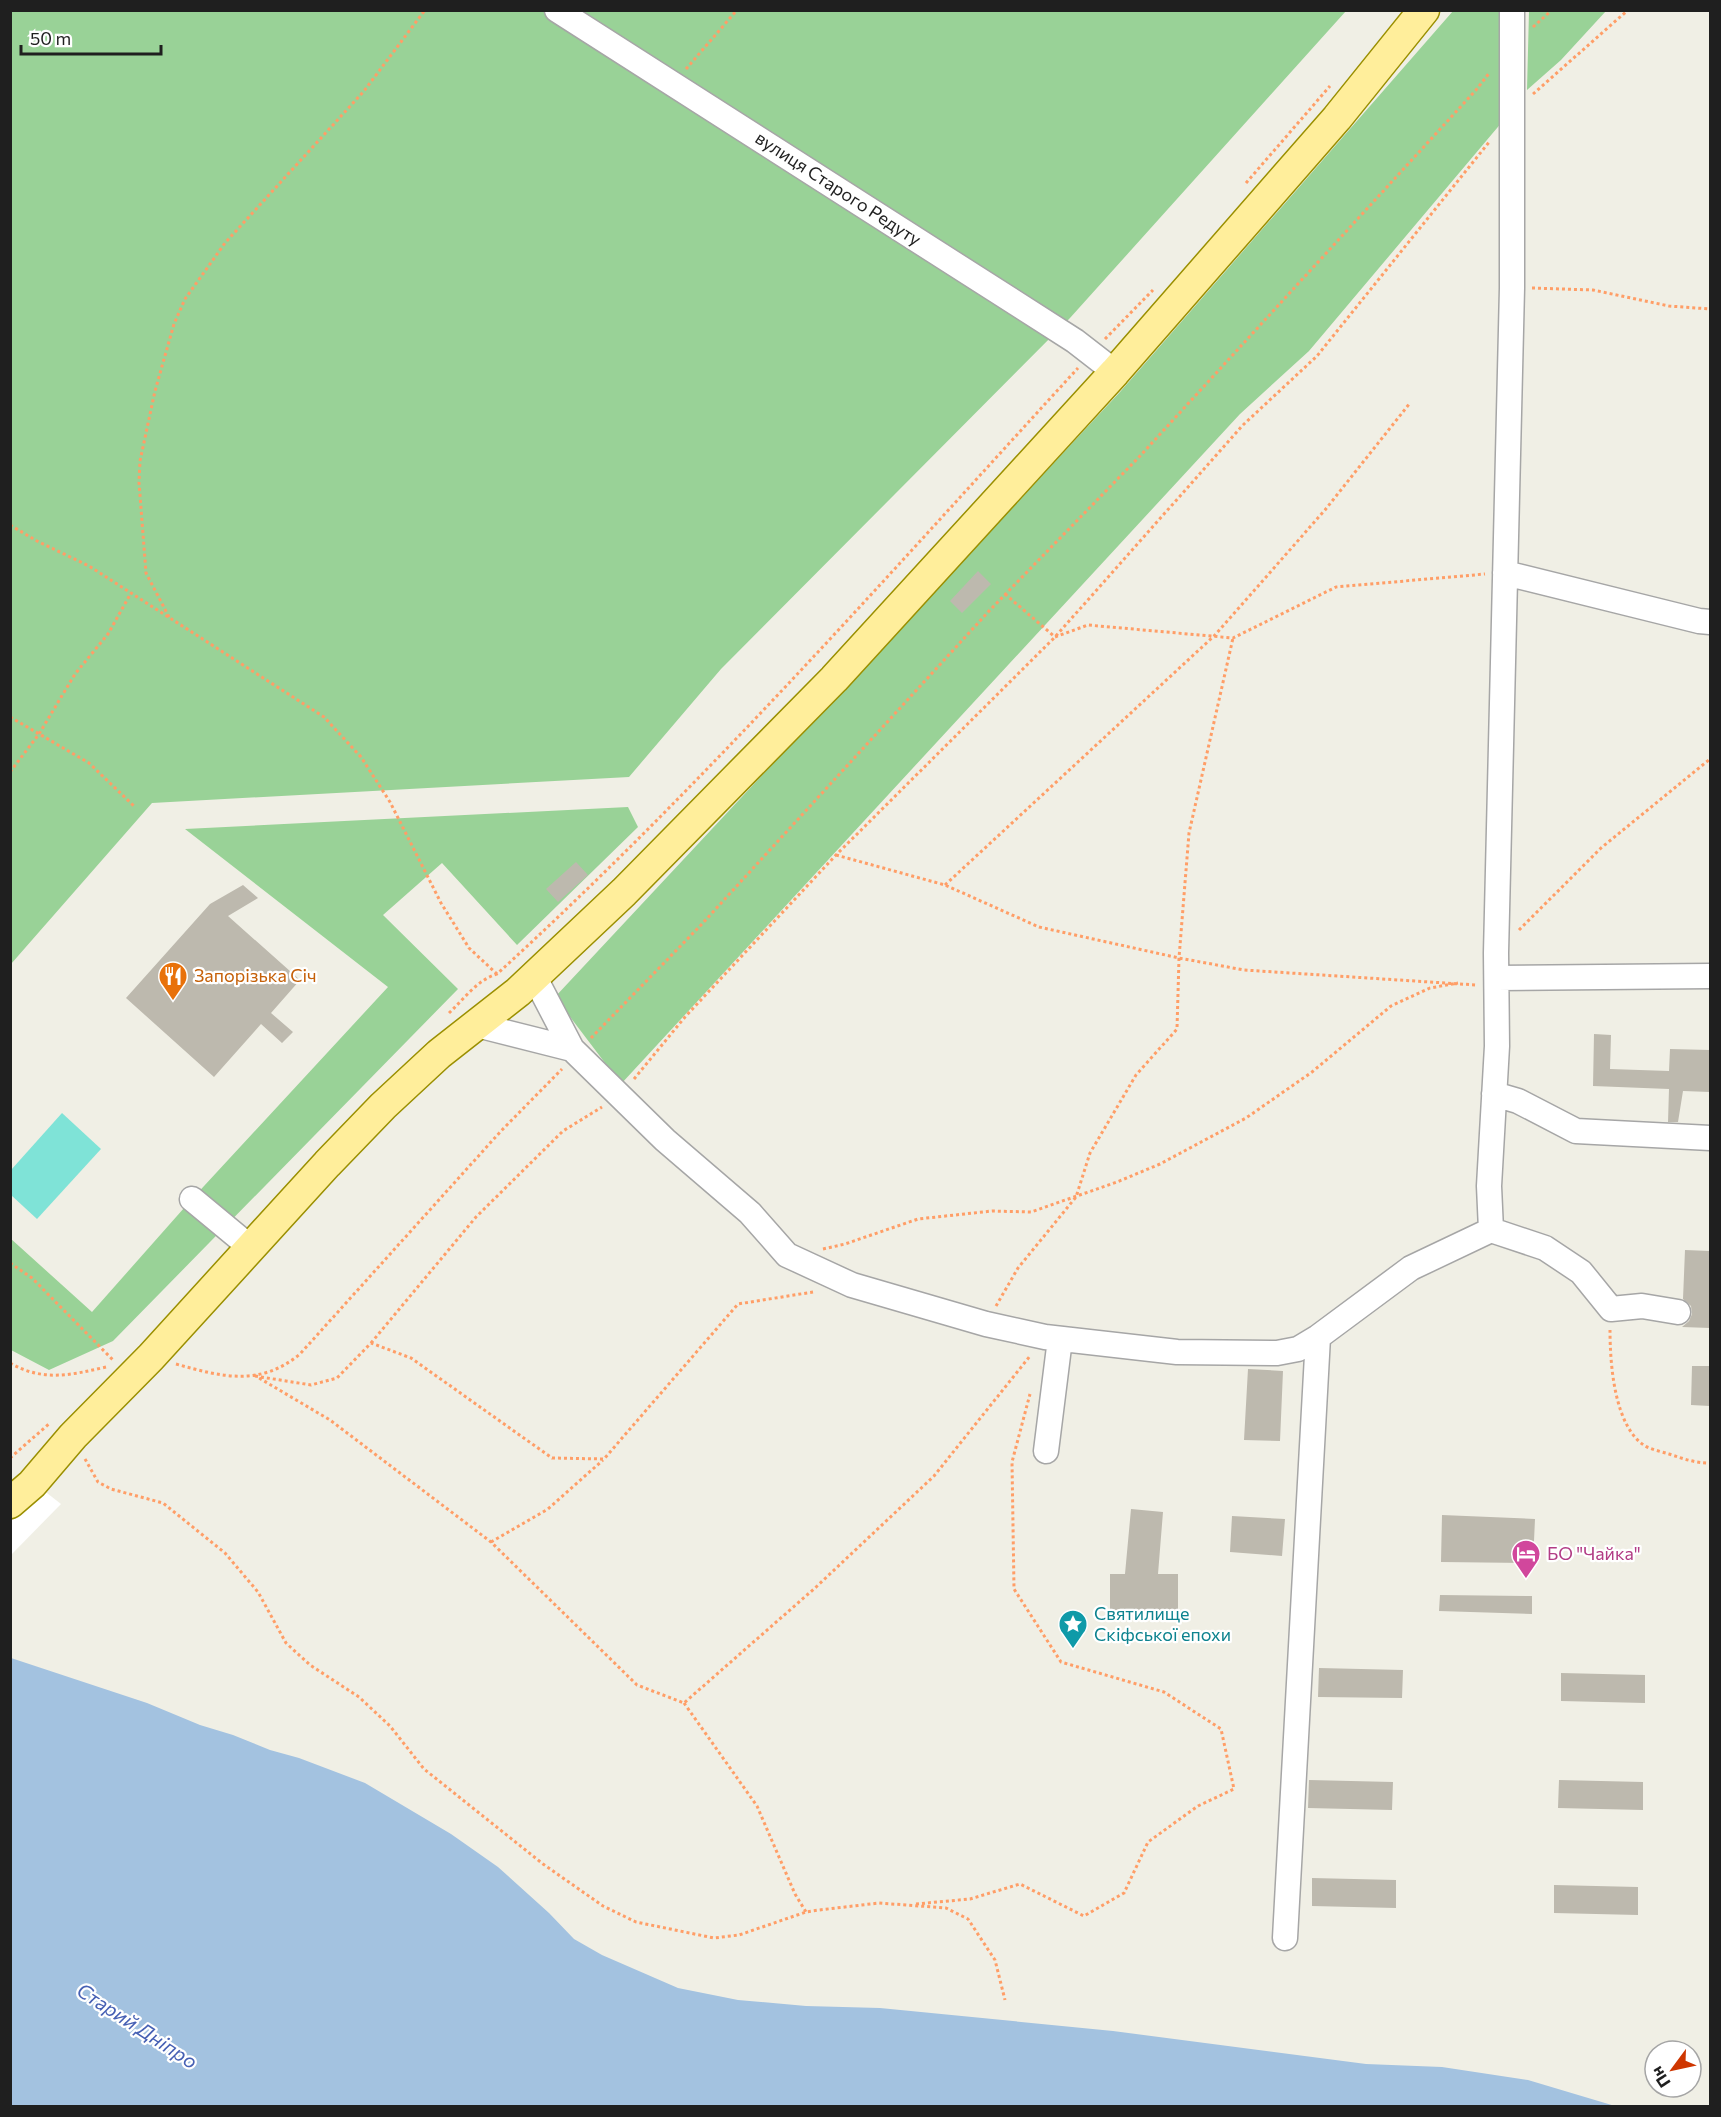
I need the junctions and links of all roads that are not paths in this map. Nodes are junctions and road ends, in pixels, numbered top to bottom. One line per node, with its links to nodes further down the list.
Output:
1 (557, 10): 4 (street, вулиця Старого Редуту)
2 (1424, 10): 4 (main road)
3 (1512, 10): 5 (street)
4 (1115, 372): 8 (main road)
5 (1505, 573): 6 (street); 9 (street)
6 (1710, 622)
7 (1710, 976): 9 (street)
8 (516, 981): 10 (main road); 11 (street)
9 (1497, 982): 12 (street)
10 (477, 1025): 11 (street); 16 (main road)
11 (575, 1051): 19 (street)
12 (1494, 1094): 13 (street); 15 (street)
13 (1710, 1138)
14 (192, 1199): 16 (street)
15 (1491, 1230): 17 (street); 18 (street)
16 (250, 1248): 21 (main road)
17 (1678, 1312)
18 (1318, 1337): 19 (street); 22 (street)
19 (1053, 1338): 20 (street)
20 (1046, 1451)
21 (21, 1494)
22 (1285, 1938)

